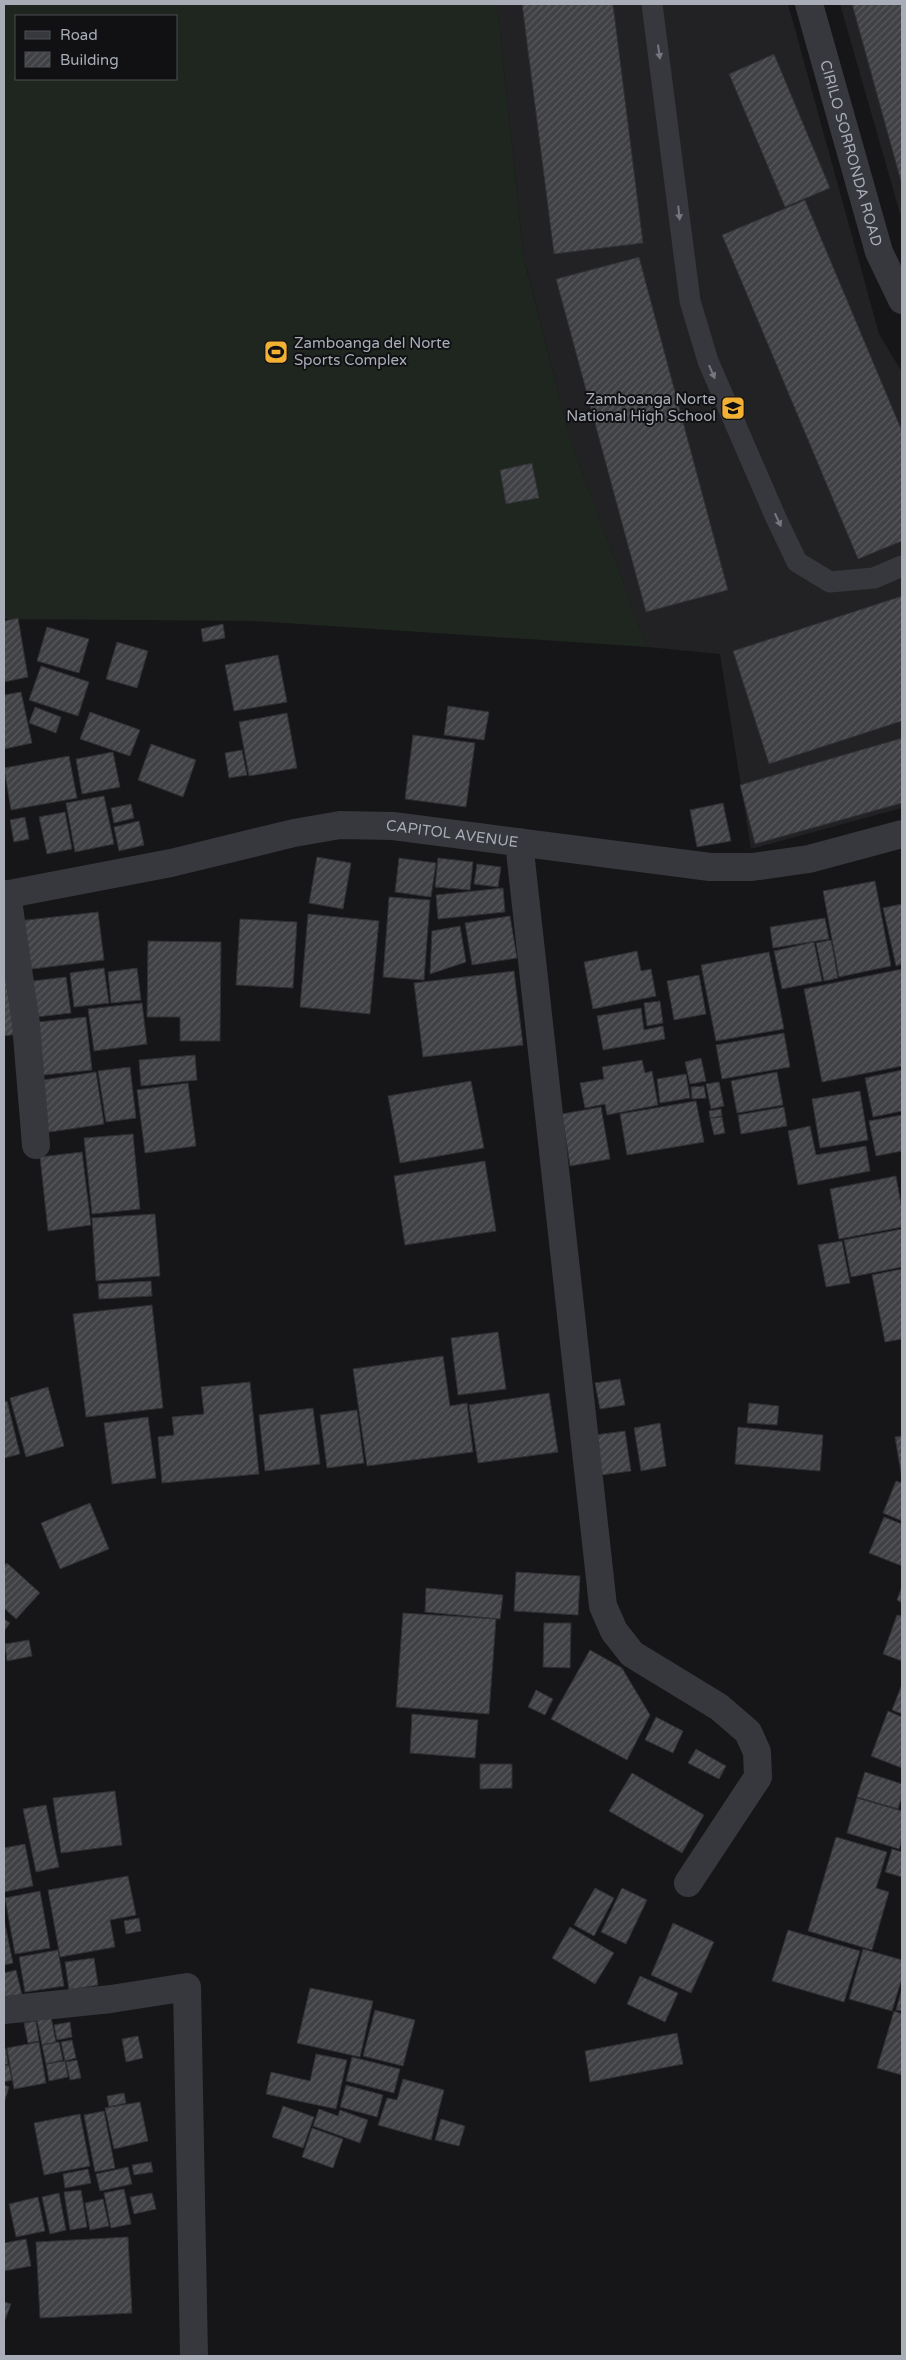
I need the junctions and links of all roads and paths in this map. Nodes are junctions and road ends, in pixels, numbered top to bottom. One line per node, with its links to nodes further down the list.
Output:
1 (652, 4): 5 (lane, one-way to 5)
2 (809, 4): 3 (street, CIRILO SORRONDA ROAD)
3 (891, 248): 4 (street, CIRILO SORRONDA ROAD)
4 (902, 300)
5 (902, 566)
6 (902, 834): 7 (street, CAPITOL AVENUE)
7 (519, 842): 8 (street, CAPITOL AVENUE); 10 (street)
8 (5, 894): 9 (street)
9 (36, 1145)
10 (688, 1883)
11 (4, 2010): 12 (street)
12 (194, 2356)

